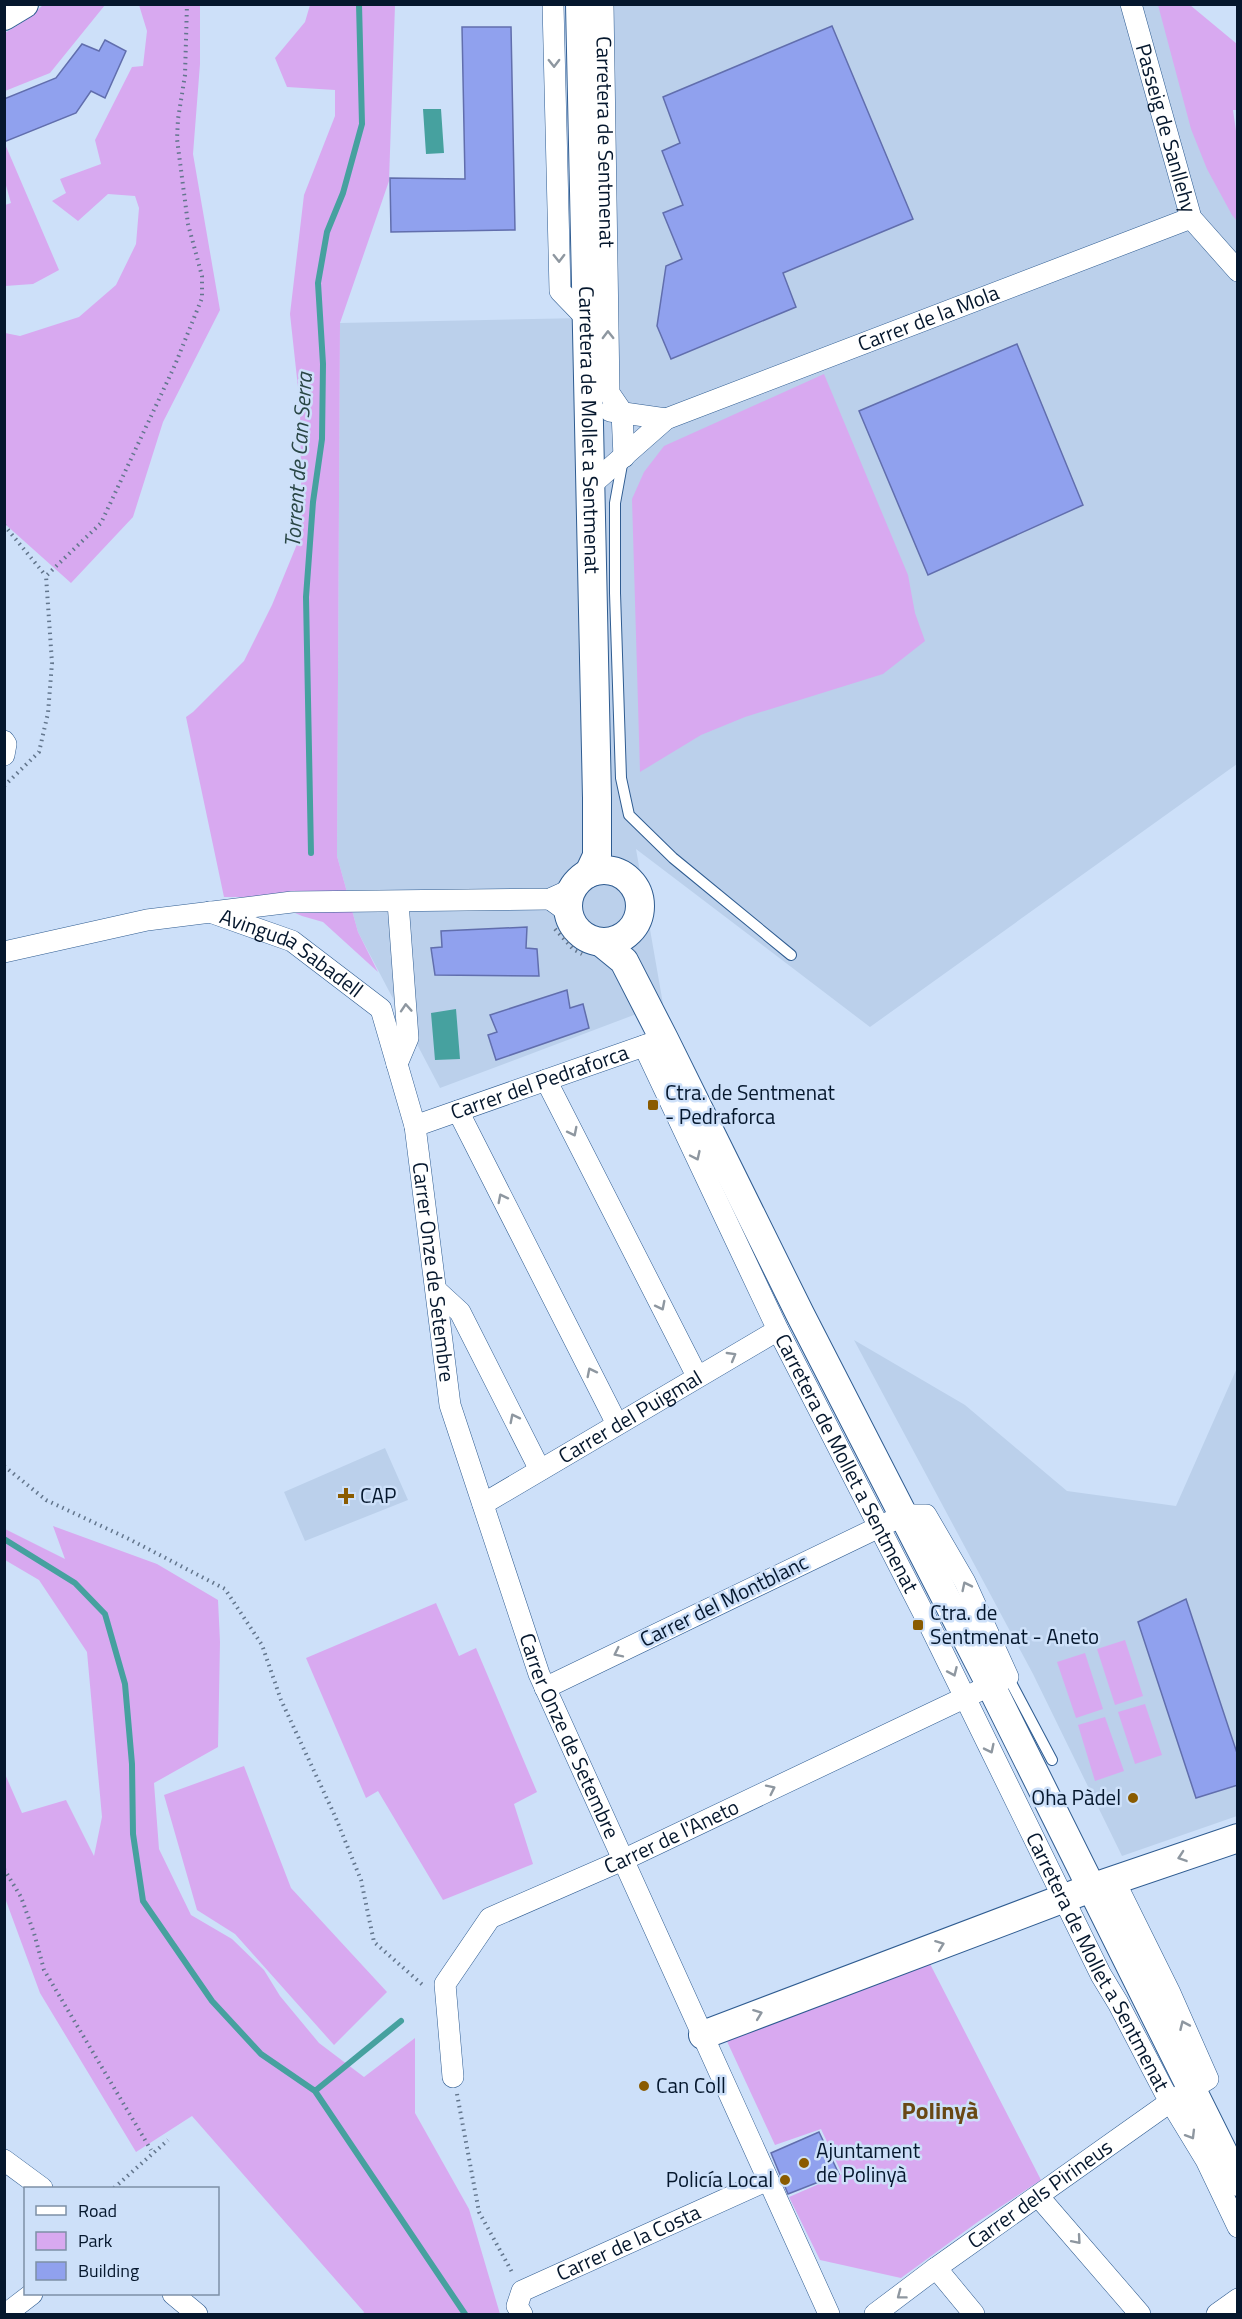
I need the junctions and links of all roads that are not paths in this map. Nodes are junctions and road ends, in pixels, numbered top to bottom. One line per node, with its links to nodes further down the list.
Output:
1 (24, 4): 6 (street)
2 (553, 4): 9 (street, one-way to 9)
3 (580, 4): 9 (street, Carretera de Mollet a Sentmenat)
4 (603, 4): 11 (street, Carretera de Sentmenat, one-way to 4)
5 (1131, 4): 7 (street, Passeig de Sanllehy)
6 (4, 16)
7 (1191, 218): 8 (street, Passeig de Sanllehy); 12 (street, Carrer de la Mola)
8 (1238, 271)
9 (588, 320): 10 (street, Carretera de Mollet a Sentmenat)
10 (590, 407): 11 (street, Carrer de la Mola); 14 (street, Carretera de Mollet a Sentmenat)
11 (622, 412): 12 (street, Carrer de la Mola); 13 (street, Carretera de Sentmenat)
12 (666, 419): 13 (street, Carrer de la Mola)
13 (624, 456): 14 (street, Carrer de la Mola); 22 (lane)
14 (591, 485): 17 (street, Carretera de Mollet a Sentmenat)
15 (4, 741): 16 (street)
16 (4, 755)
17 (581, 883): 18 (street); 20 (street); 20 (street)
18 (398, 902): 19 (street); 24 (street, one-way to 18)
19 (210, 912): 21 (street, Avinguda Sabadell); 24 (street, Avinguda Sabadell)
20 (618, 946): 23 (street, Carretera de Mollet a Sentmenat)
21 (4, 952)
22 (791, 955)
23 (654, 1042): 25 (street, Carrer del Pedraforca); 29 (street, Carretera de Mollet a Sentmenat, one-way to 29); 34 (street, Carretera de Mollet a Sentmenat)
24 (397, 1064): 27 (street, Avinguda Sabadell)
25 (546, 1080): 26 (street, Carrer del Pedraforca); 30 (street, one-way to 30)
26 (458, 1111): 27 (street, Carrer del Pedraforca); 31 (street, one-way to 26)
27 (415, 1126): 28 (street, Carrer Onze de Setembre)
28 (436, 1290): 32 (street, one-way to 28); 33 (street, Carrer Onze de Setembre)
29 (778, 1330): 30 (street, Carrer del Puigmal, one-way to 29); 34 (street, Carretera de Mollet a Sentmenat)
30 (697, 1376): 31 (street, Carrer del Puigmal)
31 (617, 1424): 32 (street, Carrer del Puigmal)
32 (540, 1470): 33 (street, Carrer del Puigmal)
33 (483, 1504): 36 (street, Carrer Onze de Setembre)
34 (891, 1521): 35 (street, Carretera de Mollet a Sentmenat); 36 (street, Carrer del Montblanc, one-way to 36); 37 (street, Carretera de Mollet a Sentmenat, one-way to 37)
35 (999, 1681): 37 (street, Carrer de l'Aneto); 38 (lane); 41 (street, Carretera de Mollet a Sentmenat)
36 (545, 1688): 40 (street, Carrer Onze de Setembre)
37 (964, 1696): 40 (street, Carrer de l'Aneto, one-way to 37); 42 (street, Carretera de Mollet a Sentmenat, one-way to 42)
38 (1052, 1760)
39 (1238, 1838): 41 (street, one-way to 41)
40 (623, 1860): 43 (street, Carrer Onze de Setembre); 44 (street, Carrer de l'Aneto)
41 (1102, 1884): 42 (street); 45 (street, Carretera de Mollet a Sentmenat)
42 (1064, 1898): 43 (street, one-way to 42); 45 (street, Carretera de Mollet a Sentmenat)
43 (703, 2034): 47 (street, Carrer Onze de Setembre)
44 (453, 2077)
45 (1189, 2090): 48 (street, Carretera de Mollet a Sentmenat); 50 (street, Carrer dels Pirineus); 51 (street, Carretera de Mollet a Sentmenat, one-way to 51)
46 (4, 2160): 49 (street)
47 (768, 2180): 56 (street, Carrer de la Costa); 57 (street, Carrer Onze de Setembre)
48 (1238, 2182)
49 (41, 2187)
50 (1038, 2196): 52 (street, Carrer dels Pirineus); 60 (street, one-way to 60)
51 (1238, 2227)
52 (936, 2268): 58 (street, Carrer dels Pirineus, one-way to 58); 59 (street)
53 (31, 2295): 55 (street)
54 (1238, 2299): 61 (street)
55 (6, 2314)
56 (522, 2314)
57 (829, 2314)
58 (875, 2314)
59 (974, 2314)
60 (1140, 2314)
61 (1217, 2314)

